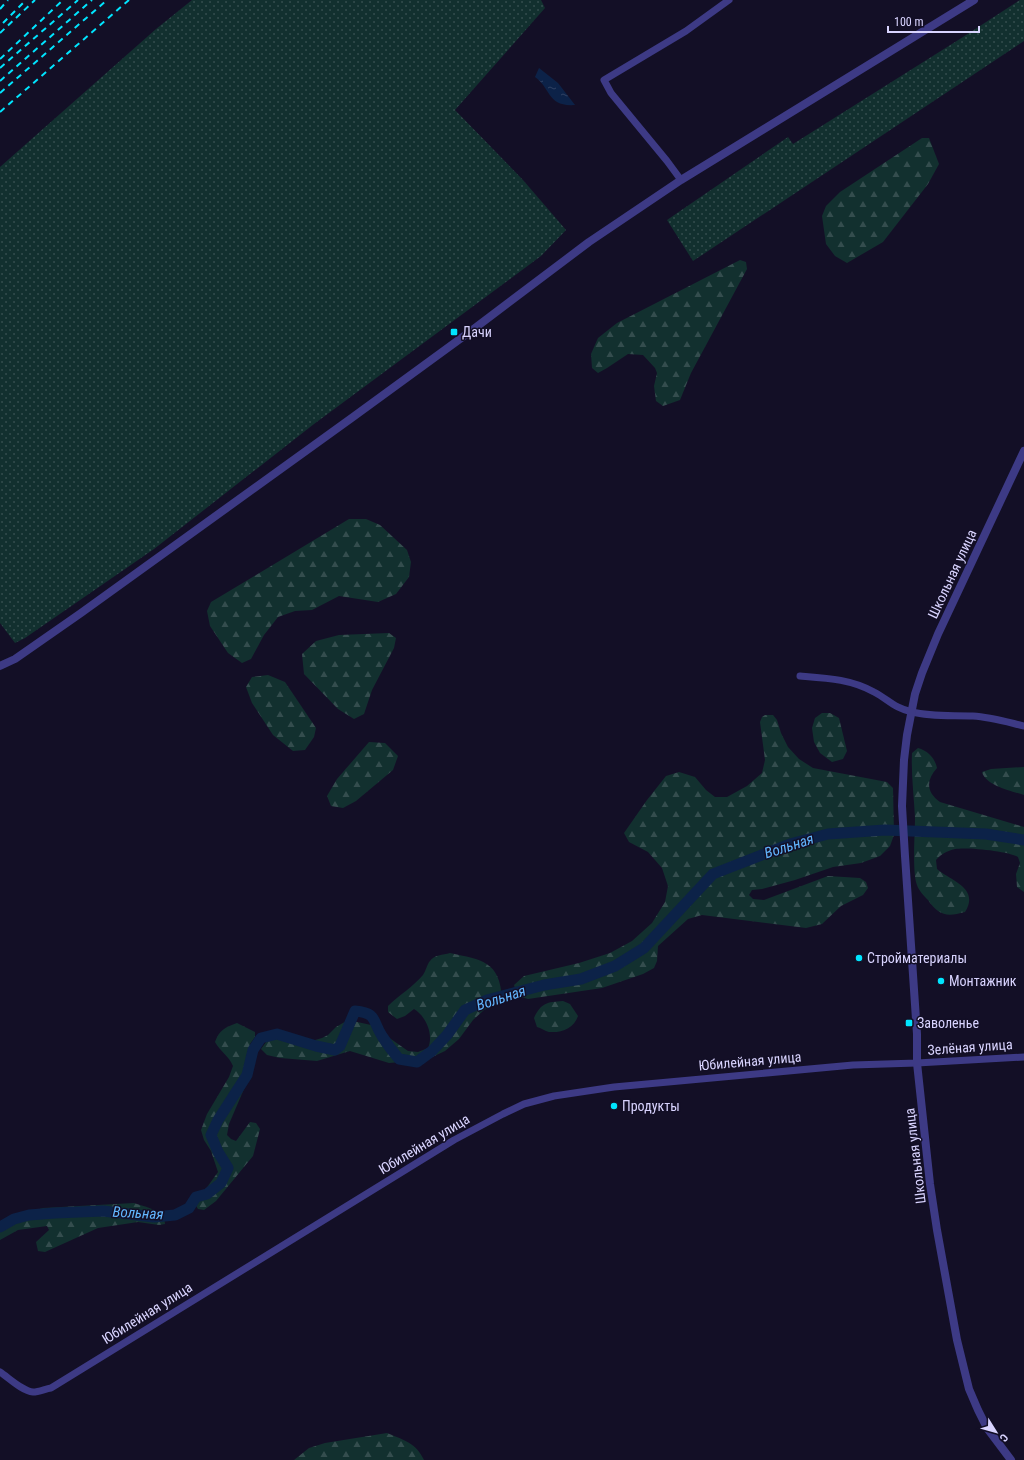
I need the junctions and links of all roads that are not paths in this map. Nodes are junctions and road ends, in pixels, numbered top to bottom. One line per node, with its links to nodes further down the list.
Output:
1 (729, 0): 3 (street)
2 (974, 0): 3 (street)
3 (680, 180): 5 (street)
4 (1024, 451): 7 (street, Школьная улица)
5 (0, 666)
6 (800, 676): 7 (street)
7 (910, 712): 8 (street); 10 (street, Школьная улица)
8 (1024, 726)
9 (1024, 1057): 10 (street, Зелёная улица)
10 (917, 1064): 11 (street, Юбилейная улица); 12 (street, Школьная улица)
11 (0, 1372)
12 (1011, 1460)

